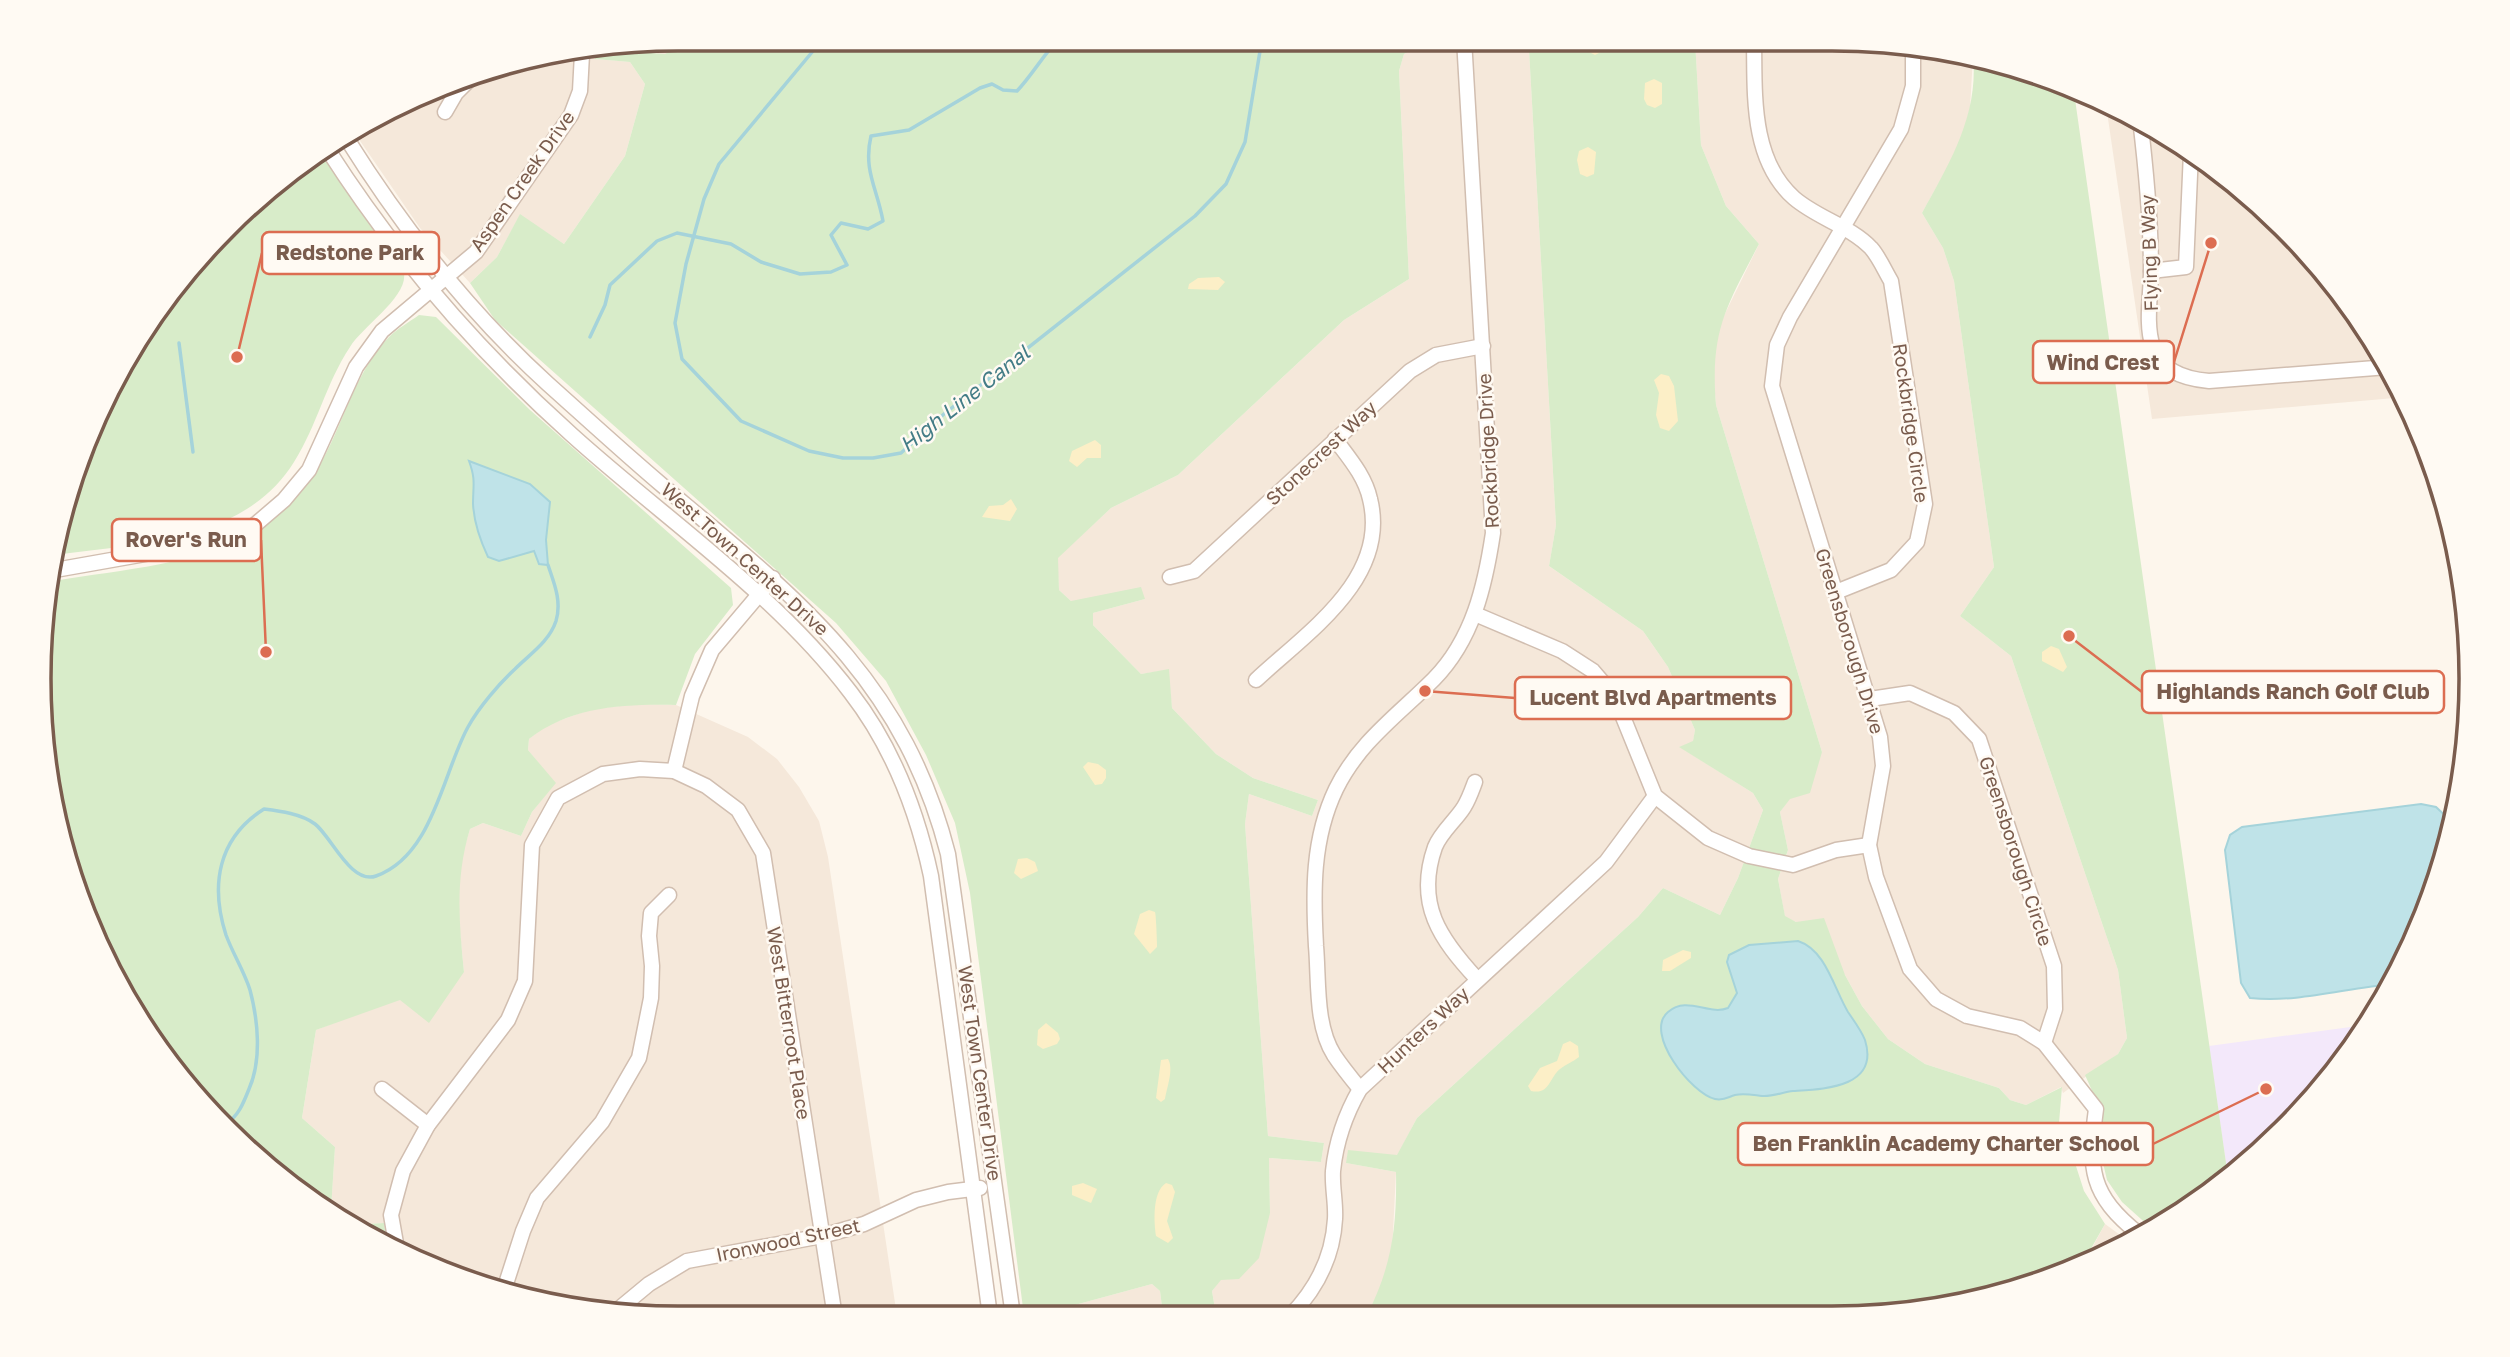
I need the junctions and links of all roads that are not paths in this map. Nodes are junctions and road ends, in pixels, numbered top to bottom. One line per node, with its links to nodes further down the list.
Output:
1 (1465, 51): 15 (street, Rockbridge Drive)
2 (1754, 51): 11 (street)
3 (1913, 56): 11 (street, Greensborough Drive)
4 (582, 59): 13 (street, Aspen Creek Drive)
5 (458, 92): 6 (street)
6 (445, 112)
7 (2141, 133): 12 (street, Flying B Way)
8 (351, 144): 13 (street, West Town Center Drive)
9 (332, 156): 14 (street, West Town Center Drive)
10 (2190, 164): 12 (street)
11 (1843, 227): 21 (street, Greensborough Drive); 21 (street, Rockbridge Circle)
12 (2151, 271): 16 (street, Flying B Way)
13 (445, 276): 14 (street, Aspen Creek Drive); 19 (street, West Town Center Drive)
14 (429, 289): 18 (street, Aspen Creek Drive); 22 (street, West Town Center Drive)
15 (1483, 346): 17 (street, Stonecrest Way); 23 (street, Rockbridge Drive)
16 (2377, 368)
17 (1335, 439): 20 (street, Stonecrest Way); 24 (street)
18 (61, 569)
19 (773, 578): 22 (street); 36 (street, West Town Center Drive)
20 (1170, 578)
21 (1836, 592): 25 (street, Greensborough Drive)
22 (758, 594): 26 (street); 37 (street, West Town Center Drive)
23 (1475, 614): 28 (street); 34 (street, Rockbridge Drive)
24 (1256, 680)
25 (1870, 699): 29 (street, Greensborough Drive); 32 (street, Greensborough Circle)
26 (674, 771): 35 (street); 39 (street, West Bitterroot Place)
27 (1475, 782): 31 (street)
28 (1655, 796): 29 (street); 31 (street, Hunters Way)
29 (1868, 845): 32 (street, Greensborough Drive)
30 (669, 895): 41 (street)
31 (1477, 979): 34 (street, Hunters Way)
32 (2044, 1043): 38 (street, Greensborough Drive)
33 (382, 1089): 35 (street)
34 (1360, 1089): 46 (street, Hunters Way)
35 (428, 1125): 40 (street)
36 (995, 1186): 37 (street, Ironwood Street); 45 (street, West Town Center Drive)
37 (973, 1189): 39 (street, Ironwood Street); 44 (street, West Town Center Drive)
38 (2133, 1229)
39 (822, 1236): 42 (street, Ironwood Street); 43 (street, West Bitterroot Place)
40 (395, 1239)
41 (507, 1282)
42 (625, 1304)
43 (833, 1306)
44 (989, 1306)
45 (1012, 1306)
46 (1299, 1306)

